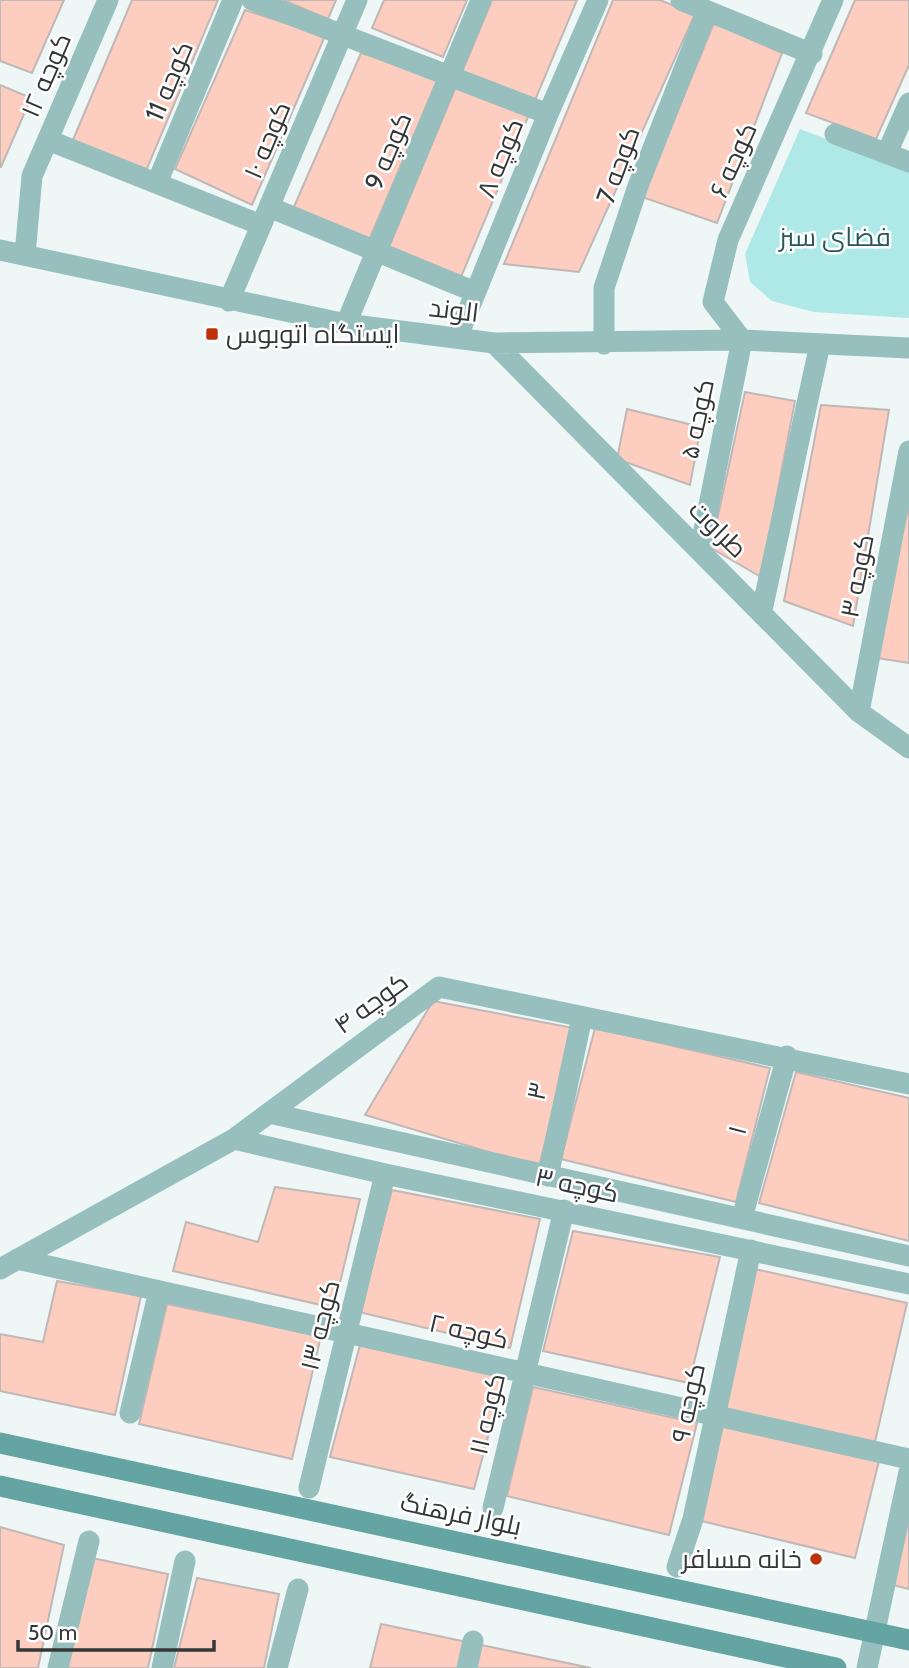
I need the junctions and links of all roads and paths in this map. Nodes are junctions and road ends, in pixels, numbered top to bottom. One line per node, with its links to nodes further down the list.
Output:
1 (108, 0): 16 (street, کوچه ۱۲)
2 (233, 0): 19 (street, کوچه 11)
3 (252, 0): 10 (street)
4 (357, 0): 10 (street, کوچه ۱۰)
5 (481, 0): 12 (street, کوچه 9)
6 (598, 0): 14 (street, کوچه ۸)
7 (681, 0): 9 (street)
8 (833, 0): 11 (street, کوچه ۶)
9 (707, 11): 11 (street); 30 (street, کوچه 7)
10 (342, 33): 12 (street); 20 (street, کوچه ۱۰)
11 (812, 54): 28 (street, کوچه ۶)
12 (451, 75): 14 (street); 22 (street, کوچه 9)
13 (909, 103): 17 (street)
14 (548, 114): 24 (street, کوچه ۸)
15 (835, 134): 17 (street)
16 (48, 140): 19 (street); 23 (street, کوچه ۱۲)
17 (887, 152): 18 (street)
18 (909, 162)
19 (156, 183): 20 (street)
20 (265, 216): 22 (street); 25 (street, کوچه ۱۰)
21 (0, 250): 23 (street, الوند)
22 (376, 253): 24 (street); 26 (street, کوچه 9)
23 (25, 255): 25 (street, الوند)
24 (475, 292): 27 (street, کوچه ۸)
25 (229, 301): 26 (street, الوند)
26 (346, 324): 27 (street, الوند)
27 (457, 338): 29 (street, الوند)
28 (742, 340): 30 (street, الوند); 31 (street, الوند); 34 (street, کوچه ۵)
29 (494, 343): 30 (street, الوند); 34 (street, طراوت)
30 (604, 344)
31 (820, 344): 32 (street, الوند); 35 (street)
32 (909, 348)
33 (909, 451): 36 (street, کوچه ۳)
34 (700, 550): 35 (street, طراوت)
35 (762, 610): 36 (street, طراوت)
36 (859, 712): 37 (street, طراوت)
37 (909, 748)
38 (582, 1017): 39 (street, کوچه ۴); 41 (street, کوچه ۴); 44 (street, ۳)
39 (787, 1056): 40 (street, کوچه ۴); 46 (street, ۱)
40 (909, 1084)
41 (268, 1113): 42 (street, کوچه ۴); 44 (street, کوچه ۳)
42 (234, 1139): 43 (street, کوچه ۳); 49 (street, کوچه ۴)
43 (385, 1174): 45 (street, کوچه ۳); 52 (street, کوچه ۱۳)
44 (548, 1176): 46 (street, کوچه ۳)
45 (564, 1210): 47 (street, کوچه ۳); 53 (street, کوچه ۱۱)
46 (742, 1218): 48 (street, کوچه ۳)
47 (751, 1250): 50 (street, کوچه ۳); 55 (street, کوچه ۹)
48 (909, 1256)
49 (8, 1264): 51 (street, کوچه ۲)
50 (909, 1284)
51 (159, 1290): 52 (street, کوچه ۲); 54 (street)
52 (347, 1332): 53 (street, کوچه ۲); 60 (street, کوچه ۱۳)
53 (525, 1373): 55 (street, کوچه ۲); 61 (street, کوچه ۱۱)
54 (130, 1413)
55 (714, 1415): 57 (street, کوچه ۲); 64 (street, کوچه ۹)
56 (0, 1443): 66 (main road, بلوار فرهنگ)
57 (909, 1459)
58 (909, 1472): 66 (street)
59 (0, 1486): 73 (main road)
60 (309, 1488)
61 (493, 1508)
62 (89, 1541): 69 (street)
63 (185, 1561): 70 (street)
64 (677, 1567)
65 (298, 1589): 71 (street)
66 (874, 1633): 67 (main road, بلوار فرهنگ); 74 (street)
67 (909, 1640)
68 (473, 1641): 72 (street)
69 (58, 1668)
70 (162, 1668)
71 (277, 1668)
72 (467, 1668)
73 (836, 1668)
74 (867, 1668)

